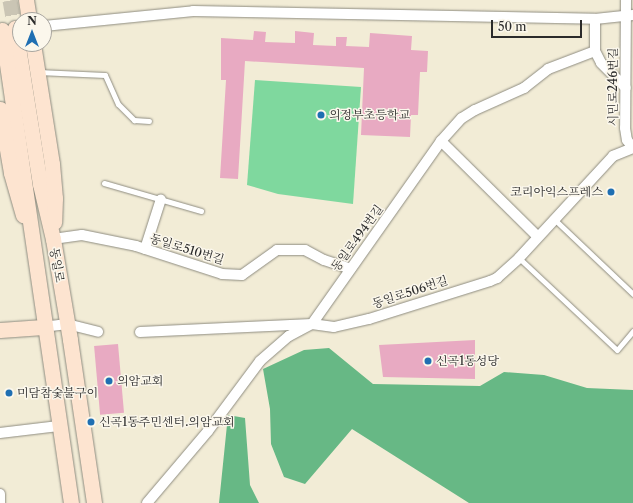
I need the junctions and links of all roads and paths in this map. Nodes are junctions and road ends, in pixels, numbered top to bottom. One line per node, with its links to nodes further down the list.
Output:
1 (26, 0): 3 (street)
2 (626, 0): 4 (street, 시민로246번길)
3 (28, 12)
4 (630, 16): 5 (street); 10 (street, 시민로246번길)
5 (595, 19): 6 (street); 7 (street)
6 (52, 25)
7 (595, 51): 10 (street); 13 (street, 동일로494번길)
8 (34, 52): 9 (street)
9 (37, 72): 12 (lane); 20 (street)
10 (626, 88): 14 (street, 시민로246번길)
11 (0, 109): 21 (street)
12 (149, 122)
13 (441, 141): 19 (street); 24 (street, 동일로494번길)
14 (633, 148): 18 (street, 동일로506번길)
15 (104, 183): 16 (lane)
16 (161, 199): 17 (lane); 22 (street)
17 (201, 211)
18 (554, 219): 19 (street, 동일로506번길); 25 (lane)
19 (538, 238): 23 (street, 동일로506번길)
20 (53, 239): 21 (street, 동일로); 22 (street, 동일로510번길); 26 (street, 동일로)
21 (32, 242): 28 (street, 동일로)
22 (145, 250): 24 (street, 동일로510번길)
23 (519, 258): 27 (street, 동일로506번길); 30 (lane)
24 (351, 269): 27 (street, 동일로494번길)
25 (633, 294)
26 (67, 324): 28 (street); 31 (street); 38 (street, 동일로)
27 (312, 324): 32 (street, 동일로506번길); 39 (street, 동일로494번길)
28 (43, 326): 29 (street); 33 (street, 동일로)
29 (0, 330)
30 (633, 331)
31 (98, 332)
32 (140, 332)
33 (59, 426): 34 (street); 37 (street, 동일로)
34 (0, 433)
35 (0, 494): 36 (street)
36 (1, 503)
37 (71, 503)
38 (94, 503)
39 (147, 503)

